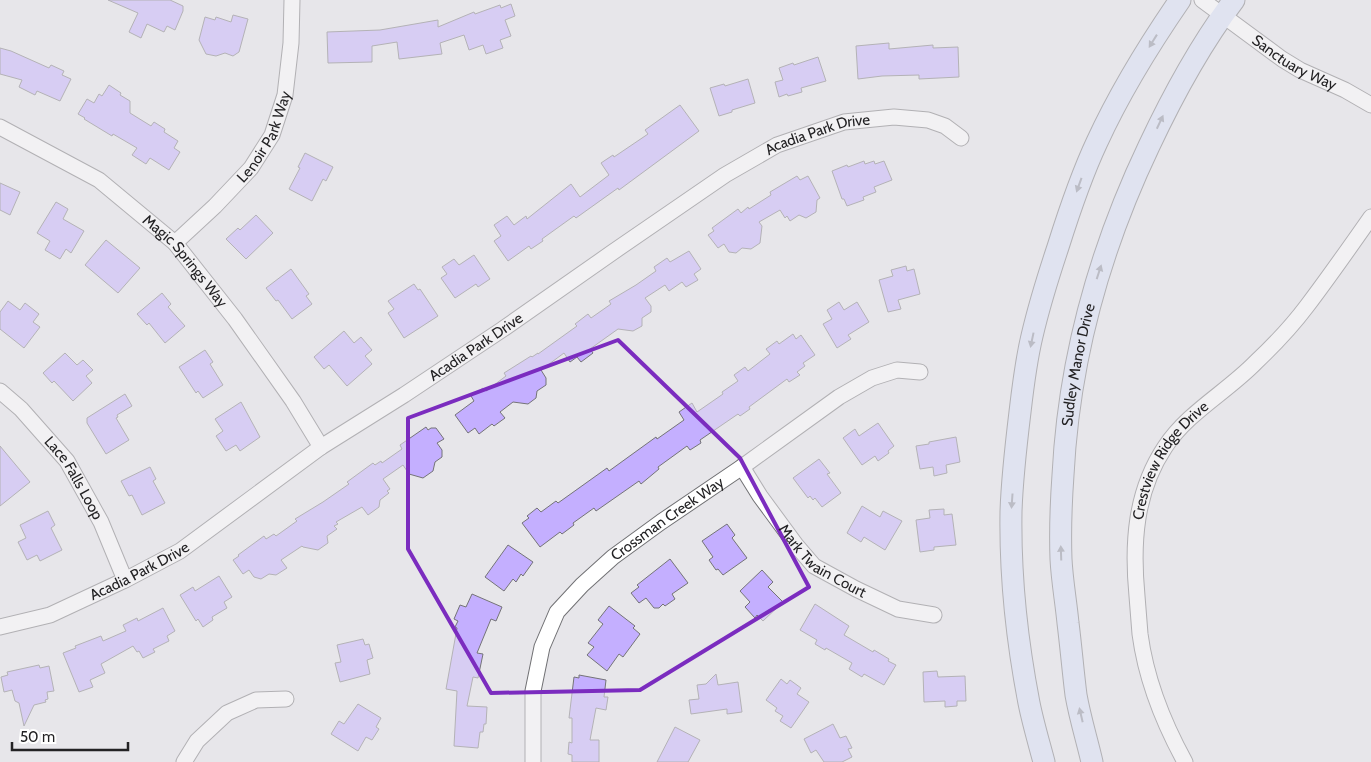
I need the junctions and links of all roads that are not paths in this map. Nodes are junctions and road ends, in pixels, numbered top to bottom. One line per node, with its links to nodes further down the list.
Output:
1 (292, 0): 9 (street, Lenoir Park Way)
2 (1180, 0): 20 (main road, one-way to 20)
3 (1202, 0): 4 (street, Sanctuary Way)
4 (1228, 8): 5 (street, Sanctuary Way); 21 (main road, Sudley Manor Drive, one-way to 4)
5 (1371, 105)
6 (0, 127): 9 (street, Magic Springs Way)
7 (961, 138): 12 (street, Acadia Park Drive)
8 (1371, 217): 22 (street, Crestview Ridge Drive)
9 (175, 243): 12 (street, Magic Springs Way)
10 (920, 372): 13 (street, Crossman Creek Way)
11 (0, 391): 14 (street, Lace Falls Loop)
12 (322, 447): 14 (street, Acadia Park Drive)
13 (742, 467): 15 (street, Mark Twain Court); 19 (street, Crossman Creek Way)
14 (124, 580): 16 (street, Acadia Park Drive)
15 (934, 615)
16 (0, 627)
17 (286, 699): 18 (street)
18 (184, 762)
19 (533, 762)
20 (1044, 762)
21 (1092, 762)
22 (1184, 762)

